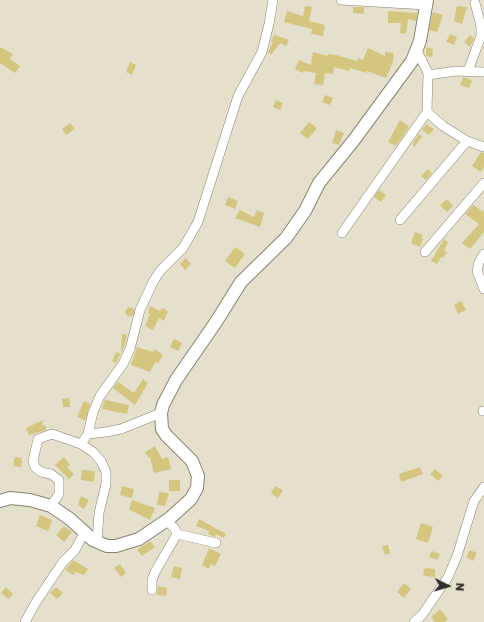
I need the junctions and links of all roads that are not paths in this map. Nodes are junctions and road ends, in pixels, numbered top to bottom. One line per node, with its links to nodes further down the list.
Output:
1 (273, 0): 19 (street)
2 (341, 0): 3 (street)
3 (427, 2): 5 (street)
4 (475, 3): 6 (street)
5 (417, 51): 8 (street); 18 (street)
6 (468, 71): 7 (street); 8 (street)
7 (484, 72)
8 (428, 75): 9 (street)
9 (427, 112): 10 (street); 14 (street)
10 (467, 141): 11 (street); 13 (street)
11 (484, 148)
12 (484, 183): 15 (street)
13 (400, 220)
14 (342, 233)
15 (425, 252)
16 (484, 254): 17 (street)
17 (484, 289)
18 (161, 413): 19 (street); 24 (street)
19 (88, 434): 20 (street)
20 (81, 444): 23 (street); 27 (street)
21 (484, 488): 31 (street)
22 (0, 501): 23 (street)
23 (51, 506): 25 (street)
24 (166, 520): 26 (street); 27 (street)
25 (84, 533): 27 (street); 30 (street)
26 (177, 534): 28 (street); 29 (street)
27 (97, 542)
28 (216, 543)
29 (152, 590)
30 (25, 622)
31 (414, 622)

